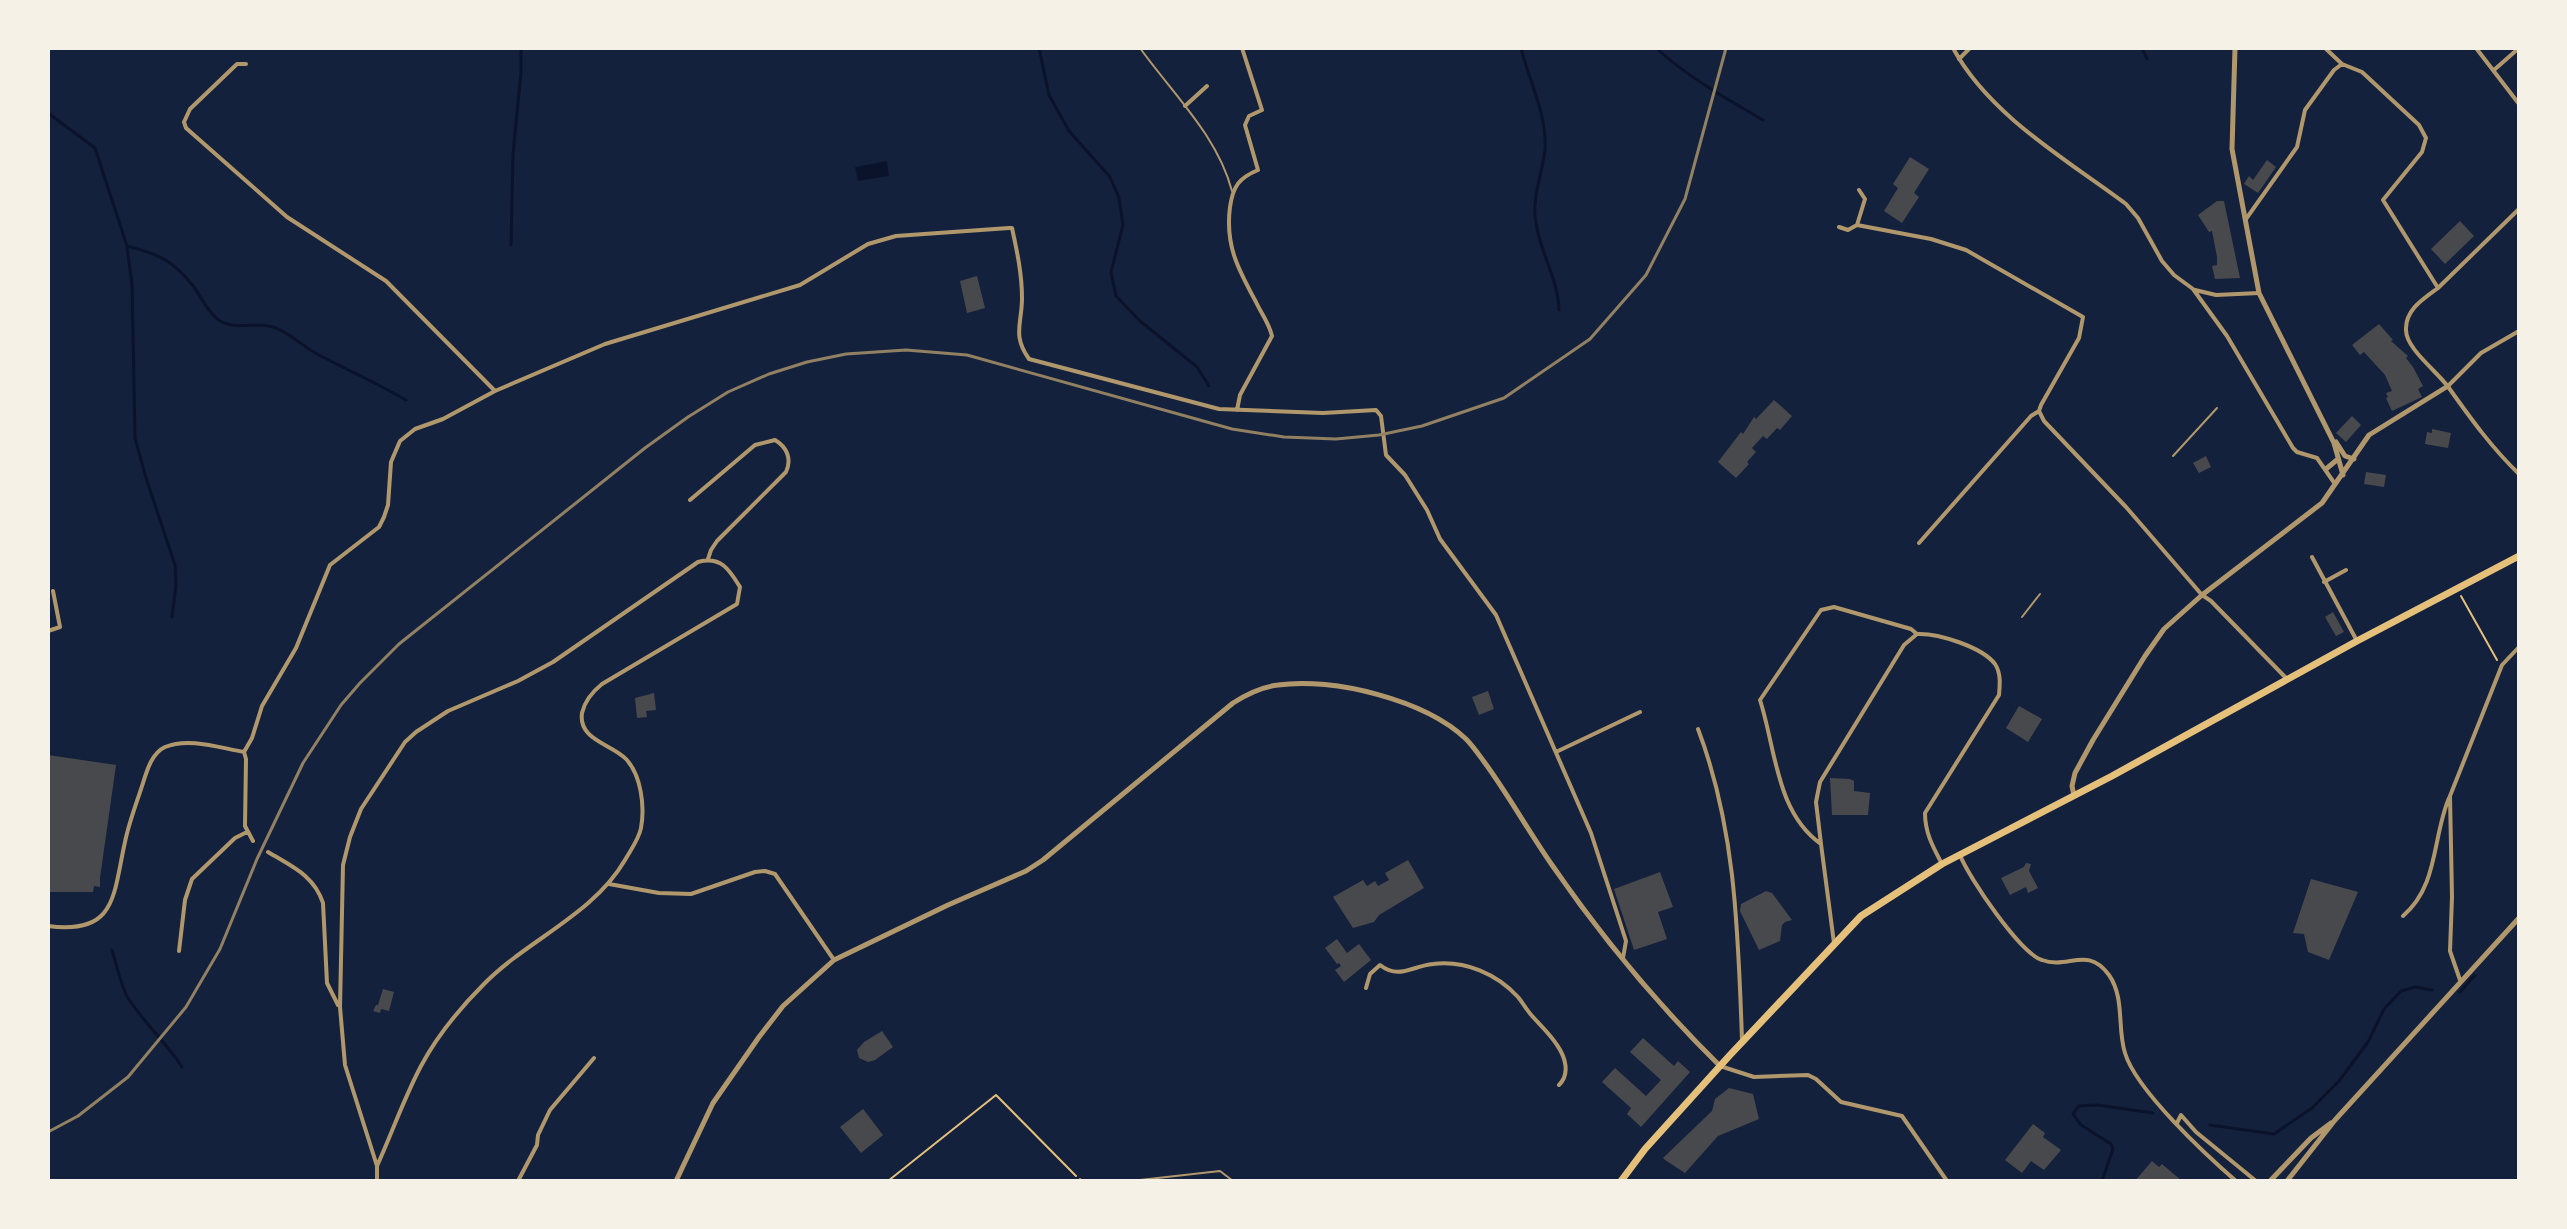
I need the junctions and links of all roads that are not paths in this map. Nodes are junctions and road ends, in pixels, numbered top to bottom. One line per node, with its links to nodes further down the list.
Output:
1 (1140, 48): 15 (lane)
2 (1242, 48): 17 (street)
3 (1953, 48): 9 (street)
4 (1970, 48): 9 (street)
5 (2235, 48): 19 (street)
6 (2325, 48): 11 (street)
7 (2476, 48): 12 (street)
8 (2519, 48): 12 (street)
9 (1959, 59): 23 (street)
10 (246, 64): 27 (street)
11 (2342, 64): 19 (street); 22 (street)
12 (2494, 70): 14 (street)
13 (1207, 86): 15 (street)
14 (2519, 104)
15 (1185, 106): 17 (lane)
16 (1859, 190): 20 (street)
17 (1232, 192): 29 (street)
18 (2519, 209): 22 (street)
19 (2245, 221): 24 (street)
20 (1857, 225): 21 (street); 30 (street)
21 (1839, 227)
22 (2438, 288): 26 (street)
23 (2193, 289): 24 (street); 35 (street)
24 (2259, 293): 31 (street)
25 (2518, 333): 26 (street)
26 (2448, 386): 34 (street); 36 (street)
27 (495, 391): 29 (street); 57 (street)
28 (2217, 408): 32 (lane)
29 (1237, 410): 58 (street)
30 (2039, 411): 40 (street); 48 (street)
31 (2326, 428): 33 (street); 34 (street)
32 (2173, 456)
33 (2338, 458): 35 (street); 37 (street)
34 (2354, 459): 37 (street)
35 (2326, 469): 37 (street); 38 (street)
36 (2519, 474)
37 (2343, 477): 38 (street)
38 (2336, 486): 48 (street)
39 (690, 500): 43 (street)
40 (1919, 543)
41 (2519, 556): 52 (main road)
42 (2312, 557): 45 (street)
43 (708, 559): 67 (street); 77 (street)
44 (2346, 570): 45 (street)
45 (2324, 582): 52 (street)
46 (53, 591): 50 (street)
47 (2040, 594): 49 (lane)
48 (2202, 595): 54 (street); 59 (street)
49 (2022, 617)
50 (48, 631)
51 (1917, 634): 63 (street); 63 (street); 66 (street)
52 (2357, 641): 54 (main road)
53 (2519, 647): 60 (street)
54 (2288, 680): 59 (main road)
55 (1640, 712): 58 (street)
56 (1698, 729): 78 (street)
57 (244, 752): 61 (street); 70 (street)
58 (1556, 752): 74 (street)
59 (2074, 796): 65 (main road)
60 (2450, 796): 68 (street); 75 (street)
61 (247, 832): 62 (street); 72 (street)
62 (253, 841)
63 (1821, 844): 71 (street)
64 (268, 852): 77 (street)
65 (1960, 855): 66 (main road); 83 (street)
66 (1942, 864): 71 (main road)
67 (609, 884): 73 (street); 84 (street)
68 (2403, 916)
69 (2519, 918): 75 (street)
70 (48, 926)
71 (1834, 943): 78 (main road)
72 (179, 951)
73 (834, 960): 74 (street); 87 (street)
74 (1623, 960): 80 (street)
75 (2460, 980): 82 (street)
76 (1366, 988): 81 (street)
77 (340, 1007): 84 (street)
78 (1742, 1041): 80 (main road)
79 (594, 1058): 86 (street)
80 (1720, 1066): 90 (main road); 91 (street)
81 (1559, 1085)
82 (2335, 1120): 94 (street); 95 (street)
83 (2177, 1123): 92 (street); 93 (street)
84 (377, 1166): 85 (street)
85 (377, 1181)
86 (518, 1181)
87 (676, 1181)
88 (1131, 1181): 89 (lane)
89 (1233, 1181)
90 (1621, 1181)
91 (1947, 1181)
92 (2236, 1181)
93 (2256, 1181)
94 (2270, 1181)
95 (2287, 1181)

